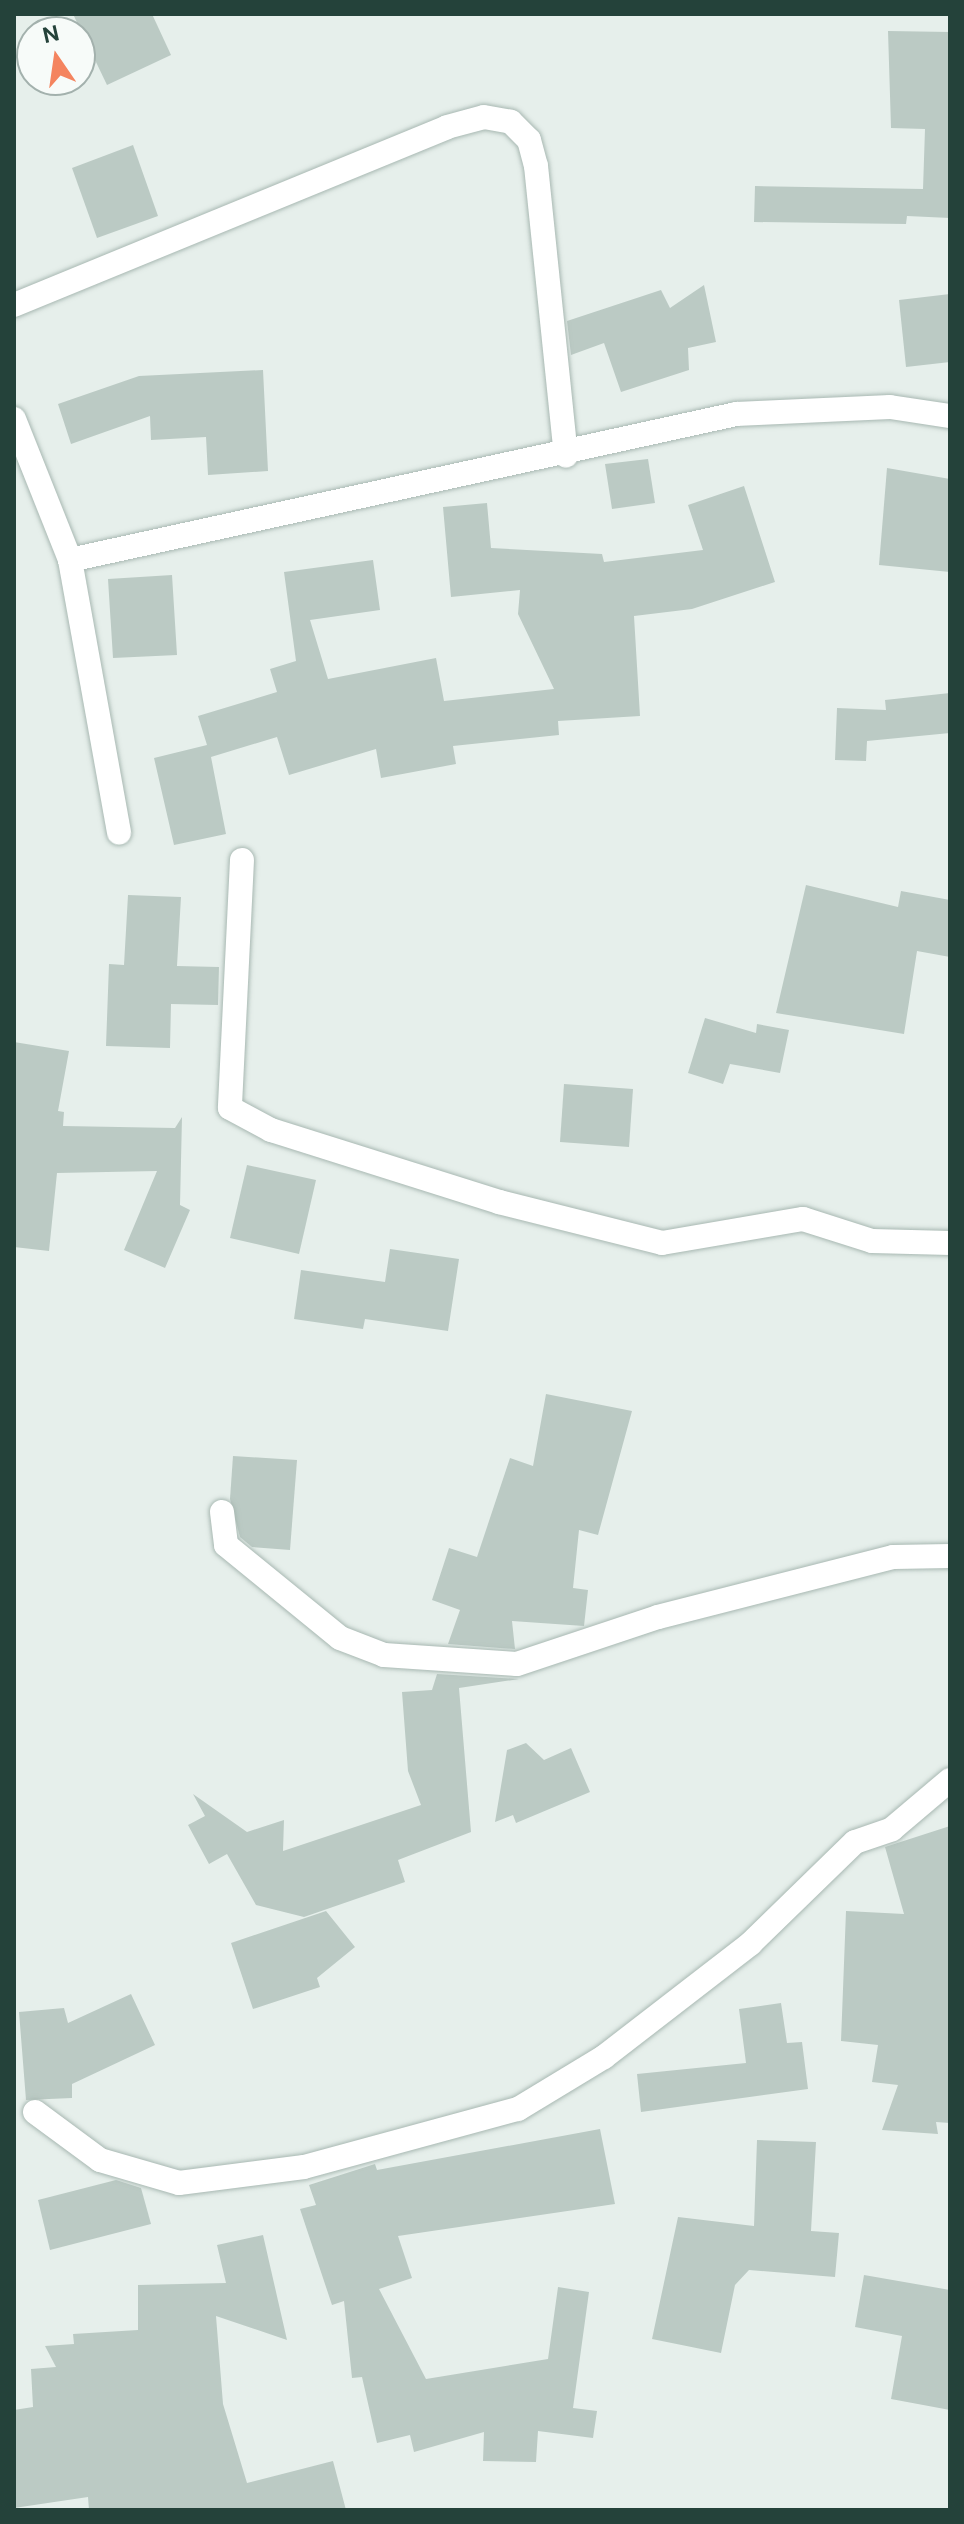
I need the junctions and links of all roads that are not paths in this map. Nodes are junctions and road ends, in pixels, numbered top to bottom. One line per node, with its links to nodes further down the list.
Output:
1 (14, 305): 4 (street)
2 (950, 416): 4 (street)
3 (14, 420): 5 (street)
4 (566, 455): 5 (street)
5 (70, 560): 6 (street)
6 (119, 833)
7 (242, 860): 8 (street)
8 (950, 1243)
9 (222, 1512): 10 (street)
10 (950, 1556)
11 (950, 1780): 12 (street)
12 (35, 2112)

